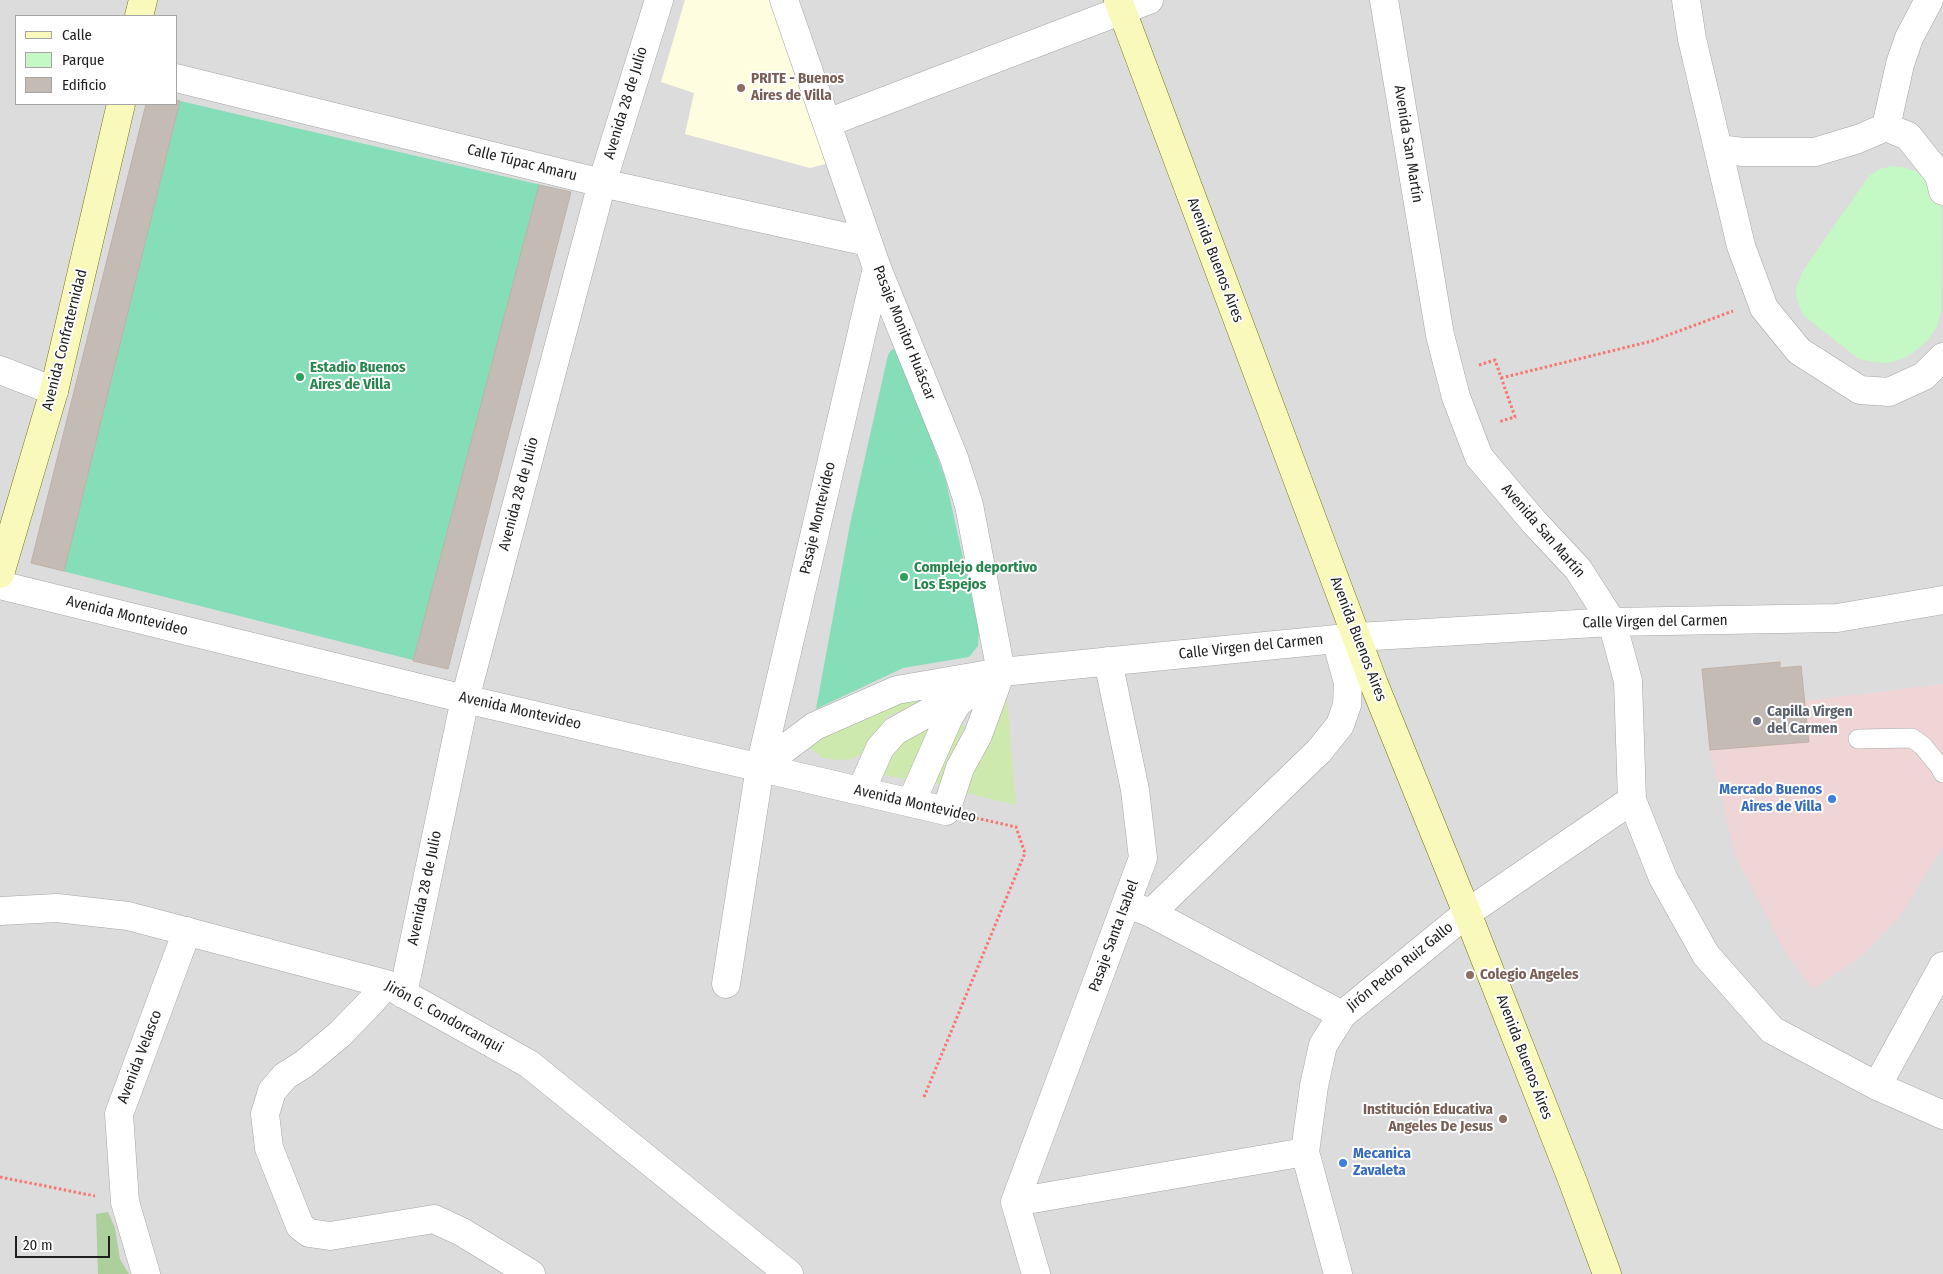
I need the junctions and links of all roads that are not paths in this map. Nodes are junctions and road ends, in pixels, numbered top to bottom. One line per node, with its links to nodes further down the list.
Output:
1 (143, 0): 9 (street)
2 (659, 0): 15 (street, Avenida 28 de Julio)
3 (784, 0): 12 (street, Pasaje Monitor Huáscar)
4 (1149, 0): 8 (street)
5 (1384, 0): 25 (street, Avenida San Martín)
6 (1686, 0): 14 (street)
7 (1929, 0): 13 (street)
8 (1120, 5): 12 (street); 26 (street, Avenida Buenos Aires)
9 (140, 15)
10 (178, 78): 15 (street, Calle Túpac Amaru)
11 (121, 105): 21 (street, Avenida Confraternidad)
12 (827, 123): 17 (street, Pasaje Monitor Huáscar)
13 (1886, 127): 14 (street); 16 (street)
14 (1719, 149): 19 (street)
15 (602, 183): 17 (street, Calle Túpac Amaru); 29 (street, Avenida 28 de Julio)
16 (1943, 191)
17 (868, 242): 18 (street, Pasaje Monitor Huáscar)
18 (877, 268): 28 (street, Pasaje Monitor Huáscar); 32 (street, Pasaje Montevideo)
19 (1943, 357)
20 (0, 370): 21 (street)
21 (54, 391): 22 (street, Avenida Confraternidad)
22 (0, 574)
23 (0, 585): 29 (street, Avenida Montevideo)
24 (1943, 600): 25 (street, Calle Virgen del Carmen)
25 (1612, 622): 26 (street, Calle Virgen del Carmen); 35 (street, Avenida San Martín)
26 (1346, 638): 27 (street, Calle Virgen del Carmen); 39 (street, Avenida Buenos Aires); 40 (street)
27 (1108, 661): 28 (street, Calle Virgen del Carmen); 37 (street, Pasaje Santa Isabel)
28 (1001, 672): 30 (street); 32 (street, Calle Virgen del Carmen); 36 (street, Avenida Montevideo)
29 (465, 699): 32 (street, Avenida Montevideo); 44 (street, Avenida 28 de Julio)
30 (958, 702): 34 (street); 36 (street)
31 (1858, 739): 33 (lane)
32 (760, 767): 34 (street, Avenida Montevideo); 43 (street, Pasaje Montevideo)
33 (1943, 774)
34 (861, 791): 36 (street, Avenida Montevideo)
35 (1632, 800): 39 (street, Jirón Pedro Ruiz Gallo); 46 (street, Avenida San Martín)
36 (911, 803)
37 (1126, 904): 40 (street); 49 (street, Pasaje Santa Isabel)
38 (0, 911): 41 (street, Jirón G. Condorcanqui)
39 (1467, 912): 45 (street, Jirón Pedro Ruiz Gallo); 55 (street, Avenida Buenos Aires)
40 (1151, 913): 45 (street)
41 (187, 932): 44 (street, Jirón G. Condorcanqui); 50 (street, Avenida Velasco)
42 (1943, 966): 46 (street)
43 (726, 984)
44 (394, 989): 51 (street); 52 (street, Jirón G. Condorcanqui)
45 (1342, 1015): 48 (street, Jirón Pedro Ruiz Gallo)
46 (1877, 1086): 47 (street, Avenida San Martín)
47 (1943, 1115)
48 (1305, 1152): 49 (street); 54 (street, Jirón Pedro Ruiz Gallo)
49 (1015, 1202): 53 (street)
50 (146, 1274)
51 (531, 1274)
52 (789, 1274)
53 (1036, 1274)
54 (1338, 1274)
55 (1607, 1274)

